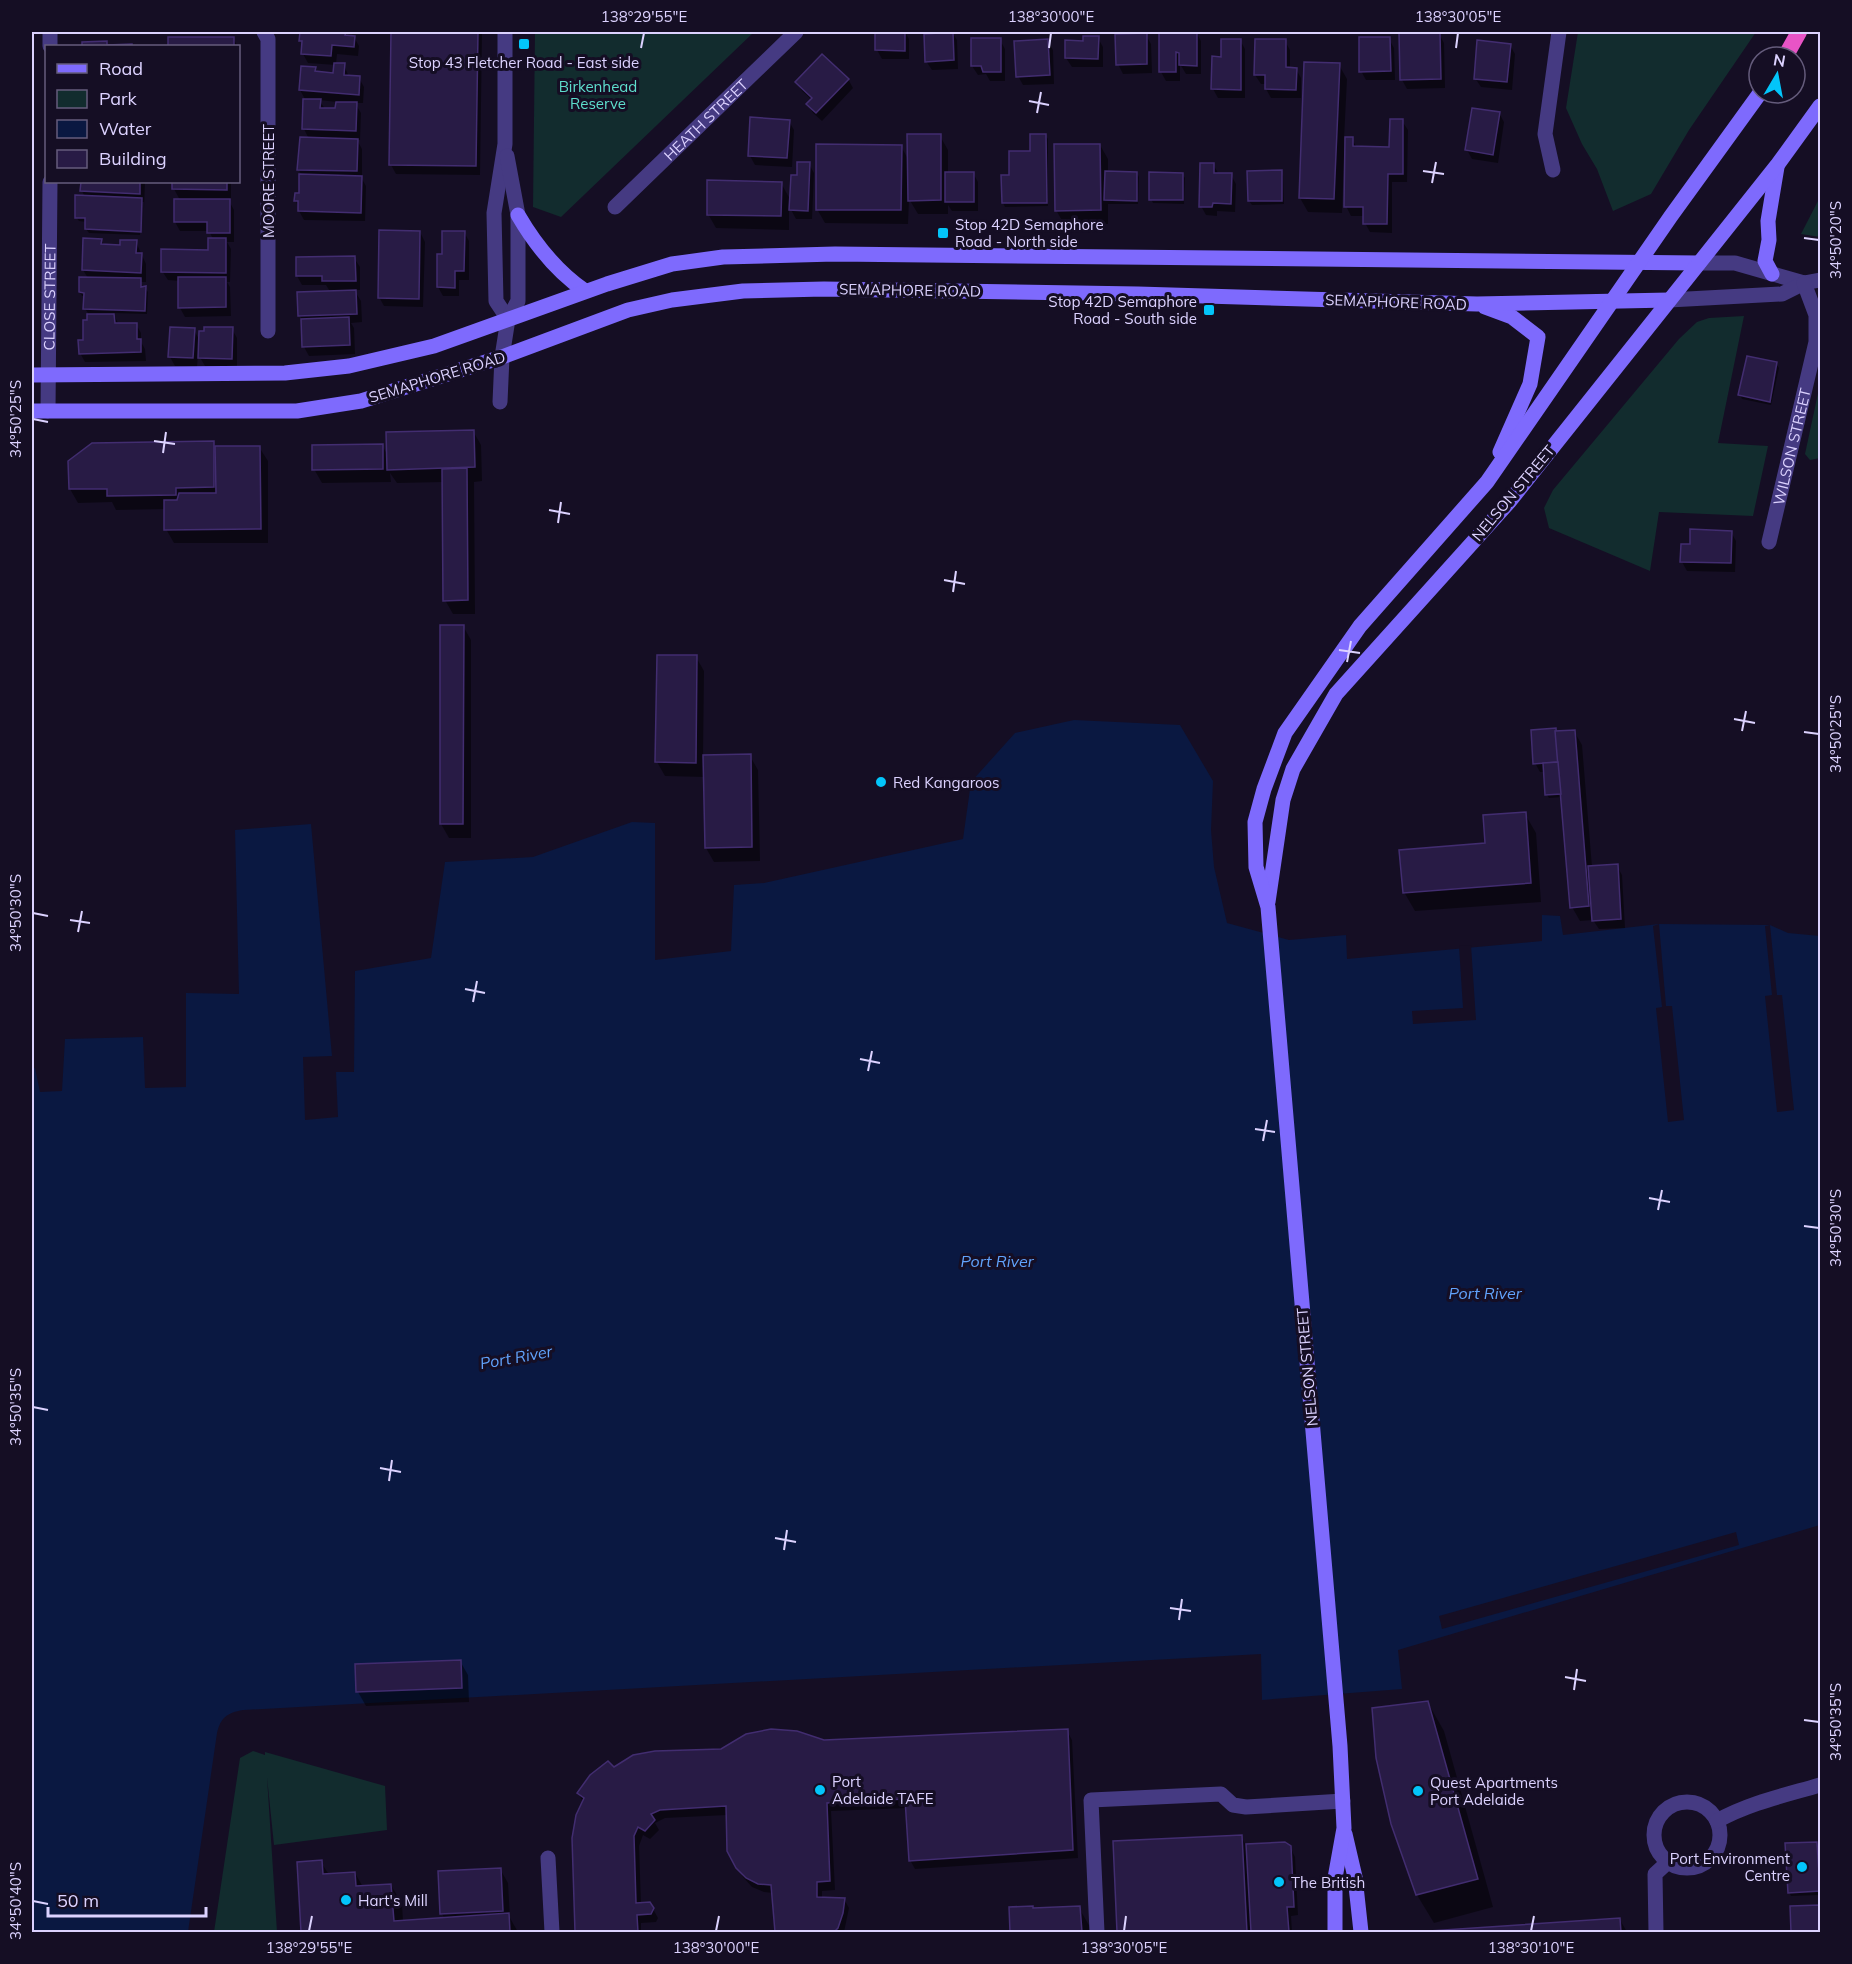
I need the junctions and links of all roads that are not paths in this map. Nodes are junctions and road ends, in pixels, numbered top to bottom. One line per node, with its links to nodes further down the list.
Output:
1 (264, 32): 25 (street, MOORE STREET)
2 (505, 32): 9 (street)
3 (796, 32): 13 (street, HEATH STREET)
4 (1559, 32): 11 (street)
5 (1808, 32): 6 (main road)
6 (1797, 45)
7 (1751, 105): 15 (main road, NELSON STREET)
8 (1821, 106): 10 (main road, NELSON STREET)
9 (505, 144): 14 (street); 24 (street)
10 (1778, 164): 16 (main road, NELSON STREET); 17 (main road)
11 (1553, 170)
12 (50, 183): 28 (street, CLOSE STREET)
13 (615, 207)
14 (518, 215): 20 (main road); 24 (street)
15 (1640, 262): 16 (main road, SEMAPHORE ROAD); 20 (main road, SEMAPHORE ROAD); 22 (main road, NELSON STREET)
16 (1699, 262): 17 (street, SEMAPHORE ROAD); 21 (main road, NELSON STREET)
17 (1772, 274): 19 (street, SEMAPHORE ROAD)
18 (1821, 280): 19 (street, SEMAPHORE ROAD)
19 (1804, 283): 21 (street, SEMAPHORE ROAD); 33 (street, WILSON STREET)
20 (585, 291): 24 (main road, SEMAPHORE ROAD)
21 (1669, 300): 22 (main road, SEMAPHORE ROAD); 34 (main road, NELSON STREET)
22 (1612, 301): 23 (main road, SEMAPHORE ROAD); 32 (main road, NELSON STREET)
23 (1477, 304): 26 (main road, SEMAPHORE ROAD); 32 (main road)
24 (508, 319): 26 (street); 28 (main road, SEMAPHORE ROAD)
25 (268, 331)
26 (502, 357): 29 (street); 31 (main road, SEMAPHORE ROAD)
27 (32, 375): 28 (main road, SEMAPHORE ROAD)
28 (50, 375): 31 (street, CLOSE STREET)
29 (500, 402)
30 (32, 411): 31 (main road, SEMAPHORE ROAD)
31 (48, 411)
32 (1487, 482): 34 (main road, NELSON STREET)
33 (1769, 542)
34 (1268, 907): 36 (main road, NELSON STREET)
35 (1821, 1785): 37 (street)
36 (1343, 1801): 38 (main road, NELSON STREET); 42 (street)
37 (1717, 1821): 40 (street); 40 (street)
38 (1344, 1828): 43 (main road, NELSON STREET); 44 (main road, NELSON STREET)
39 (548, 1858): 41 (street)
40 (1668, 1862): 45 (street)
41 (552, 1932)
42 (1097, 1932)
43 (1335, 1932)
44 (1361, 1932)
45 (1656, 1932)

